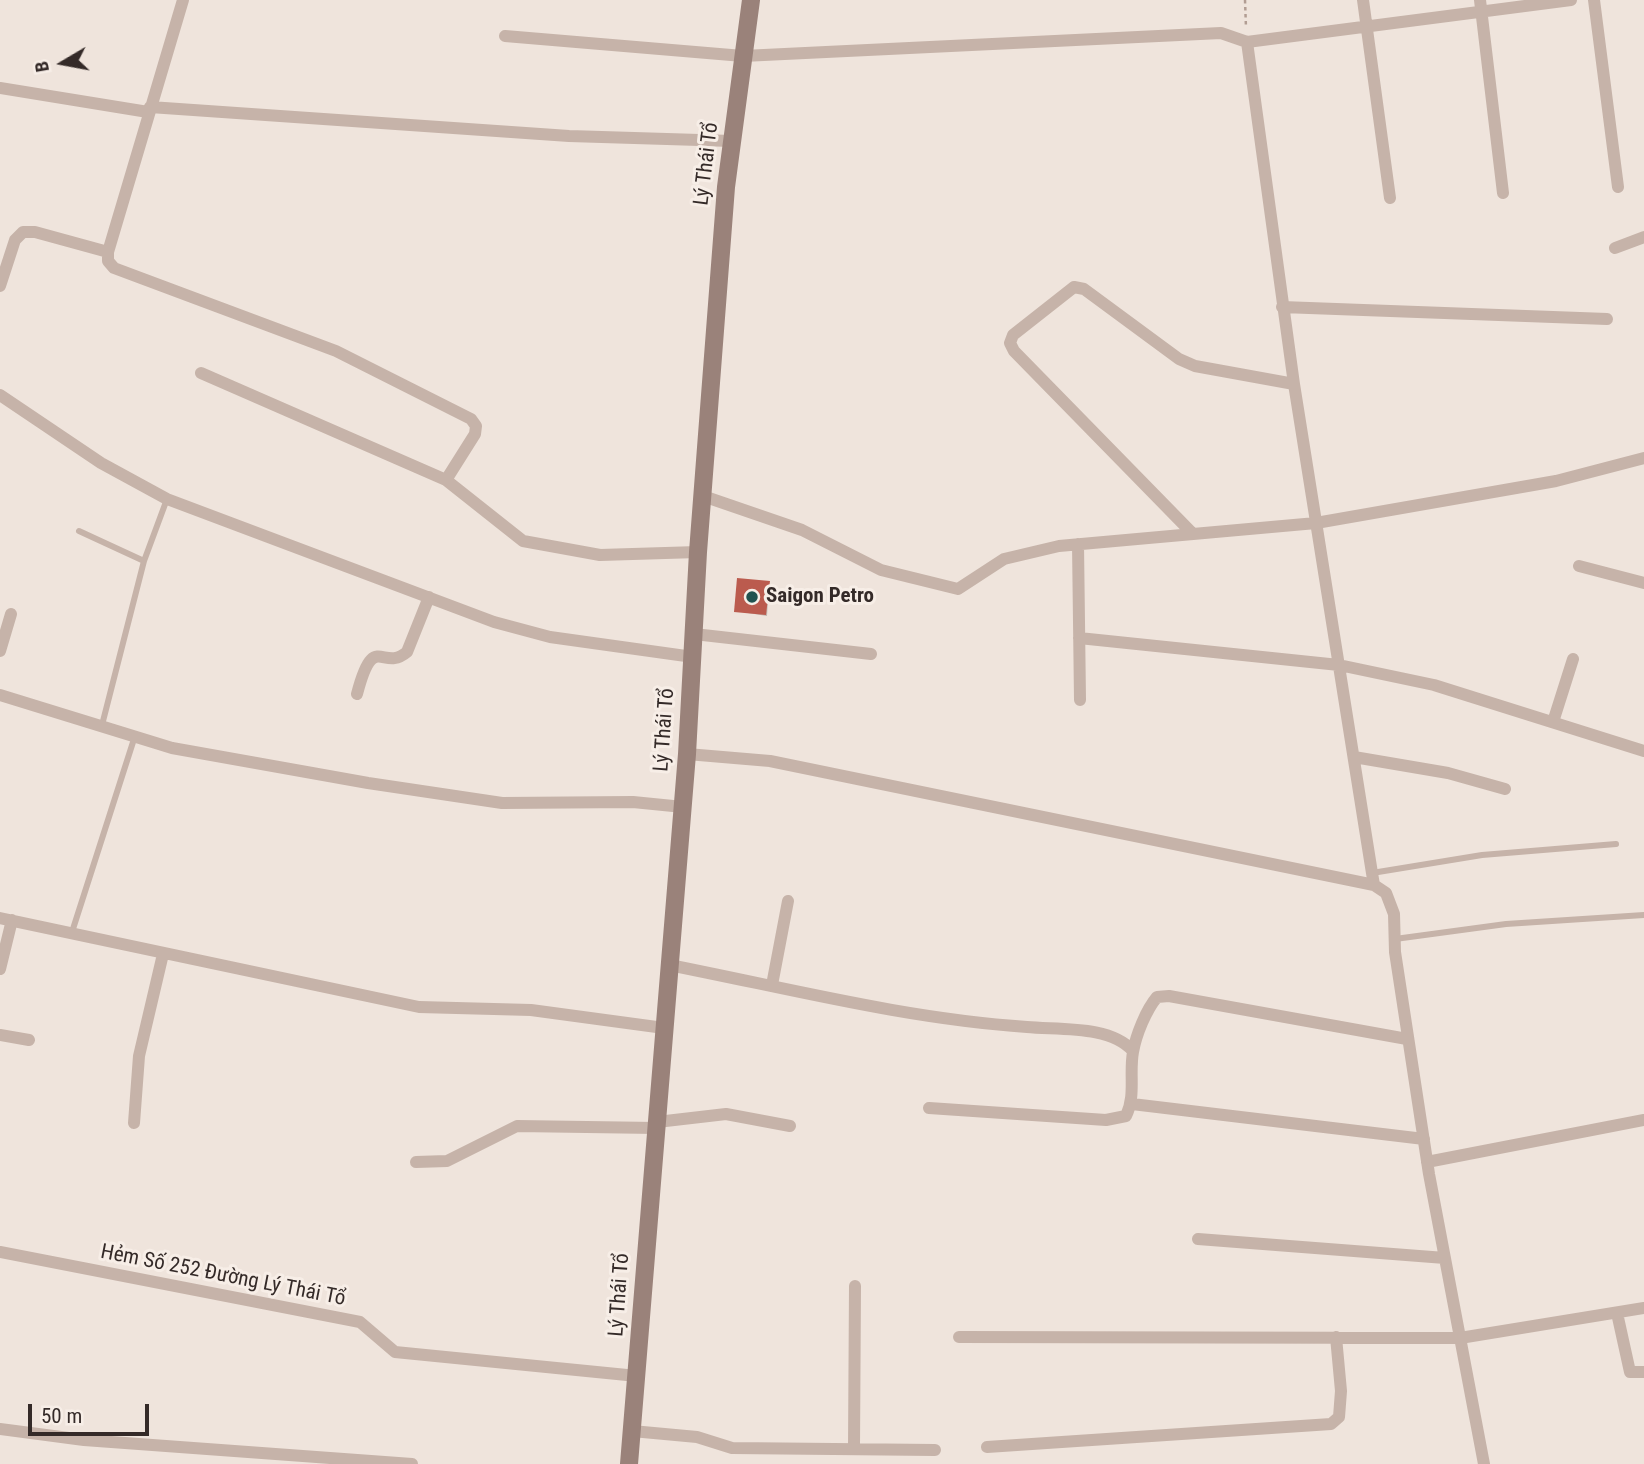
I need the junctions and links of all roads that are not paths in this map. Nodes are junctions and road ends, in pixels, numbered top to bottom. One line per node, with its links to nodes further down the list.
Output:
1 (183, 0): 12 (street)
2 (751, 0): 10 (main road, Lý Thái Tổ)
3 (1363, 0): 7 (street)
4 (1571, 0): 6 (street)
5 (1594, 0): 14 (street)
6 (1480, 6): 7 (street); 15 (street)
7 (1367, 27): 9 (street); 16 (street)
8 (505, 36): 10 (street)
9 (1247, 42): 10 (street); 21 (street)
10 (743, 56): 13 (main road, Lý Thái Tổ)
11 (0, 88): 12 (street)
12 (149, 110): 13 (street); 19 (street)
13 (732, 141): 28 (main road, Lý Thái Tổ)
14 (1618, 187)
15 (1503, 193)
16 (1391, 198)
17 (1644, 237): 18 (street)
18 (1615, 248)
19 (108, 252): 20 (street); 27 (street)
20 (0, 286)
21 (1282, 307): 22 (street); 24 (street)
22 (1607, 319)
23 (201, 373): 27 (street)
24 (1294, 384): 30 (street); 32 (street)
25 (0, 395): 29 (street)
26 (1644, 458): 30 (street)
27 (446, 480): 34 (street)
28 (703, 496): 33 (street); 34 (main road, Lý Thái Tổ)
29 (167, 499): 35 (lane); 38 (street)
30 (1316, 523): 32 (street); 46 (street)
31 (79, 531): 35 (lane)
32 (1193, 534): 33 (street)
33 (1078, 544): 41 (street)
34 (698, 552): 40 (main road, Lý Thái Tổ)
35 (144, 561): 51 (lane)
36 (1579, 566): 37 (street)
37 (1644, 583)
38 (429, 597): 44 (street); 47 (street)
39 (11, 614): 42 (street)
40 (694, 634): 43 (street); 44 (main road, Lý Thái Tổ)
41 (1079, 638): 46 (street); 49 (street)
42 (0, 650)
43 (871, 654)
44 (693, 657): 54 (main road, Lý Thái Tổ)
45 (1573, 659): 50 (street)
46 (1339, 665): 50 (street); 55 (street)
47 (357, 694)
48 (0, 695): 51 (street)
49 (1080, 700)
50 (1553, 722): 53 (street)
51 (101, 728): 52 (street)
52 (134, 739): 57 (street); 63 (lane)
53 (1644, 751)
54 (687, 754): 57 (main road, Lý Thái Tổ); 59 (street)
55 (1354, 757): 56 (street); 59 (street)
56 (1505, 789)
57 (682, 807): 66 (main road, Lý Thái Tổ)
58 (1616, 844): 59 (lane)
59 (1373, 879): 64 (street)
60 (788, 901): 68 (street)
61 (1644, 915): 64 (lane)
62 (6, 919): 63 (street); 67 (street)
63 (72, 932): 65 (street)
64 (1394, 939): 71 (street)
65 (163, 954): 69 (street); 77 (street)
66 (669, 965): 68 (street); 69 (main road, Lý Thái Tổ)
67 (0, 969)
68 (772, 985): 73 (street)
69 (664, 1028): 78 (main road, Lý Thái Tổ)
70 (0, 1035): 72 (street)
71 (1407, 1039): 73 (street); 80 (street)
72 (29, 1040)
73 (1133, 1051): 74 (street)
74 (1132, 1104): 75 (street); 80 (street)
75 (929, 1108)
76 (1644, 1119): 82 (street)
77 (134, 1123)
78 (656, 1125): 79 (street); 81 (street); 93 (main road, Lý Thái Tổ)
79 (790, 1126)
80 (1423, 1139): 82 (street)
81 (416, 1162)
82 (1427, 1162): 85 (street)
83 (1198, 1239): 85 (street)
84 (0, 1252): 93 (street, Hẻm Số 252 Đường Lý Thái Tổ)
85 (1445, 1258): 91 (street)
86 (855, 1286): 96 (street)
87 (1644, 1308): 88 (street)
88 (1617, 1313): 91 (street); 92 (street)
89 (1336, 1336): 90 (street); 91 (street); 97 (street)
90 (959, 1337)
91 (1460, 1338): 101 (street)
92 (1644, 1372)
93 (637, 1376): 95 (main road, Lý Thái Tổ)
94 (0, 1429): 99 (street)
95 (632, 1431): 96 (street); 100 (main road, Lý Thái Tổ)
96 (854, 1447): 98 (street)
97 (987, 1447)
98 (935, 1450)
99 (412, 1464)
100 (629, 1464)
101 (1483, 1464)

